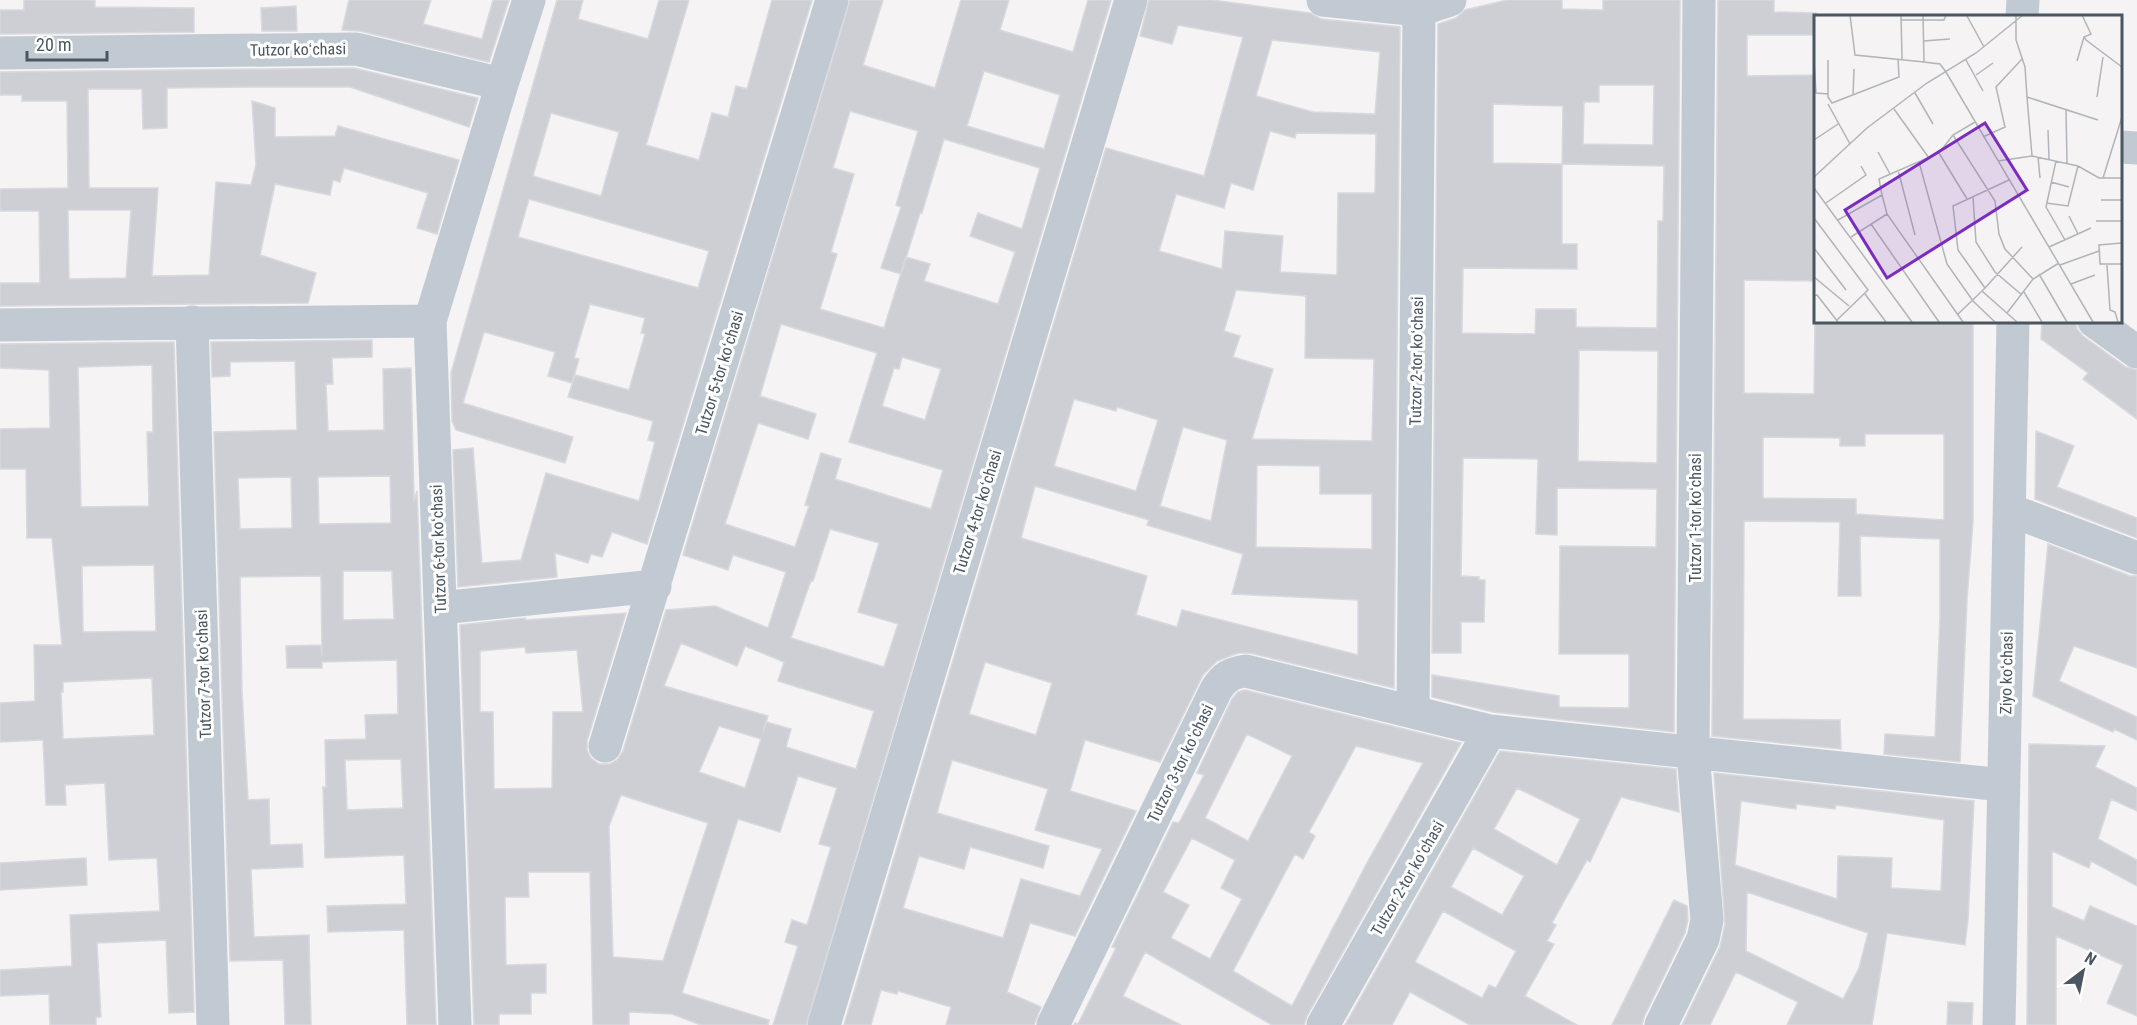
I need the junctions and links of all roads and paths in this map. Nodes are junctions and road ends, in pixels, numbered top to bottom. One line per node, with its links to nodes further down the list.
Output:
1 (529, 0): 11 (street)
2 (832, 0): 22 (street, Tutzor 5-tor koʻchasi)
3 (1131, 0): 31 (street, Tutzor 4-tor koʻchasi)
4 (1323, 0): 8 (street)
5 (1450, 0): 8 (street)
6 (1699, 0): 27 (street, Tutzor 1-tor koʻchasi)
7 (2023, 0): 9 (street)
8 (1416, 5): 24 (street, Tutzor 2-tor koʻchasi)
9 (2022, 15)
10 (0, 53): 11 (street, Tutzor koʻchasi)
11 (502, 84): 14 (street, Tutzor 6-tor koʻchasi)
12 (2122, 147): 13 (street)
13 (2137, 148)
14 (430, 321): 15 (street); 23 (street, Tutzor 6-tor koʻchasi)
15 (192, 322): 18 (street); 29 (street, Tutzor 7-tor koʻchasi)
16 (2013, 322): 20 (street, Ziyo koʻchasi)
17 (2095, 322): 19 (street)
18 (0, 325)
19 (2137, 352)
20 (2010, 510): 21 (street); 28 (street, Ziyo koʻchasi)
21 (2137, 558)
22 (655, 586): 23 (street); 26 (street, Tutzor 5-tor koʻchasi)
23 (440, 608): 30 (street, Tutzor 6-tor koʻchasi)
24 (1413, 712): 25 (street, Tutzor 3-tor koʻchasi); 32 (street, Tutzor 3-tor koʻchasi)
25 (1490, 731): 27 (street, Tutzor 3-tor koʻchasi); 33 (street, Tutzor 2-tor koʻchasi)
26 (605, 746)
27 (1693, 753): 28 (street, Tutzor 3-tor koʻchasi); 34 (street, Tutzor 1-tor koʻchasi)
28 (2003, 784): 35 (street, Ziyo koʻchasi)
29 (213, 1025)
30 (455, 1025)
31 (824, 1025)
32 (1053, 1025)
33 (1323, 1025)
34 (1661, 1025)
35 (1999, 1025)

